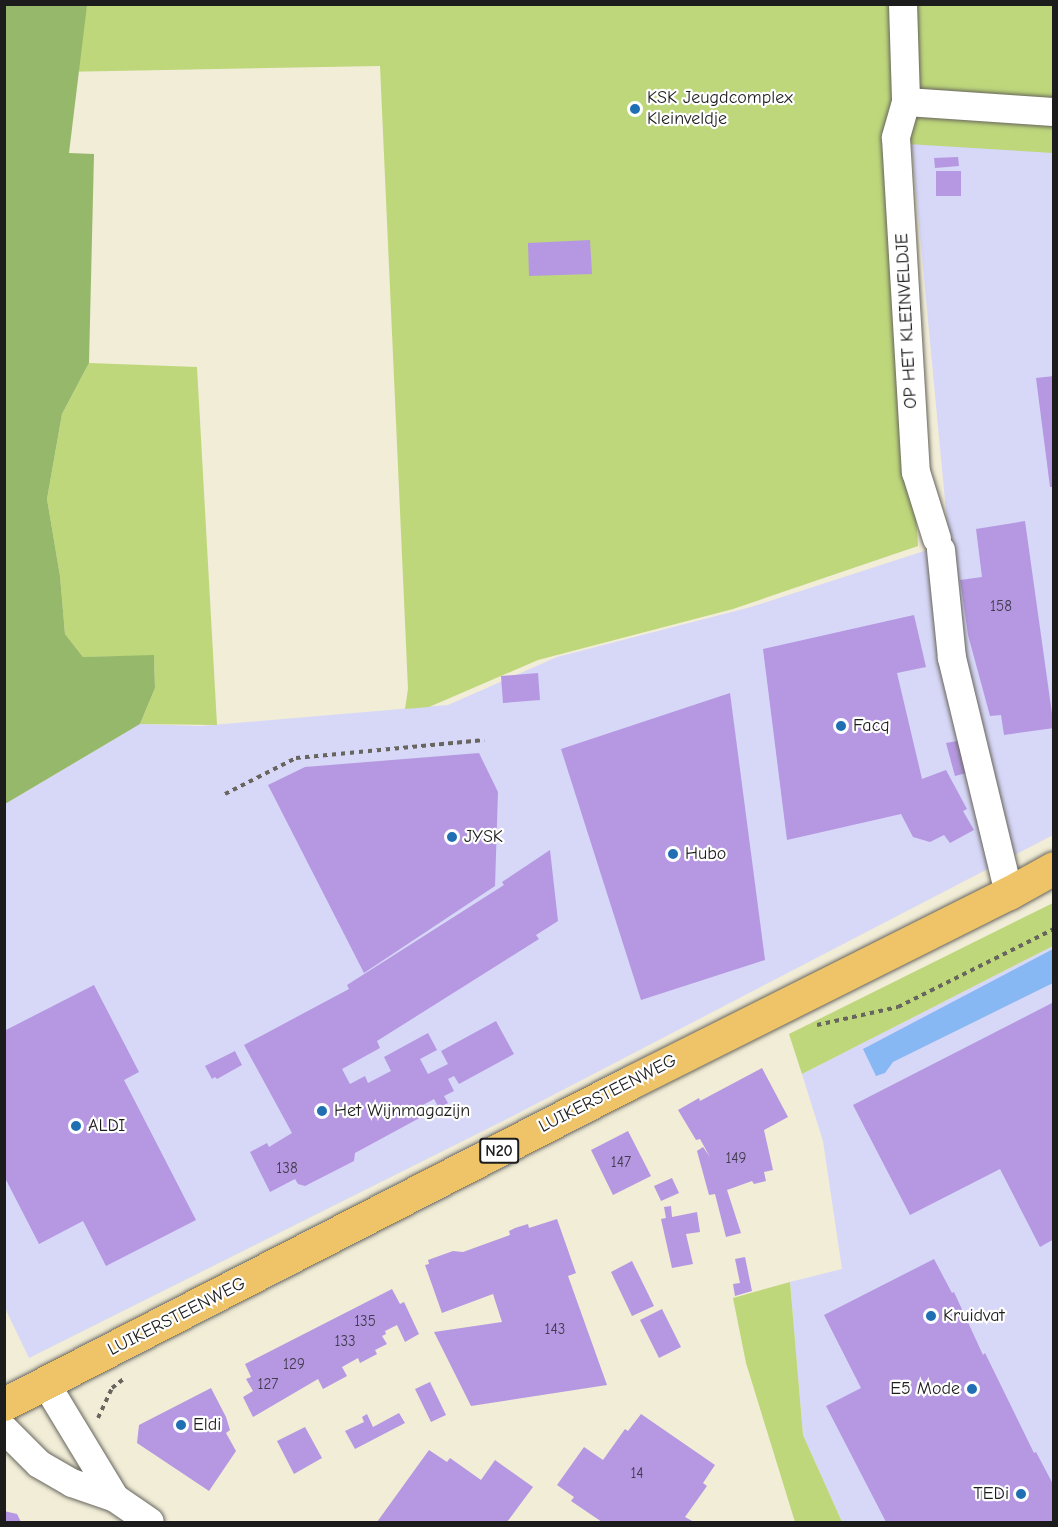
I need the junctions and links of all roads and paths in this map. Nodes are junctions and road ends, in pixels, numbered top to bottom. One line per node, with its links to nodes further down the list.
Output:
1 (903, 4): 2 (street, OP HET KLEINVELDJE)
2 (906, 102): 3 (street); 7 (street, OP HET KLEINVELDJE)
3 (1053, 112)
4 (484, 740): 5 (path)
5 (225, 794)
6 (1053, 868): 7 (main road, LUIKERSTEENWEG / N20)
7 (1009, 893): 10 (main road, LUIKERSTEENWEG / N20)
8 (1053, 929): 9 (path)
9 (807, 1027)
10 (46, 1384): 11 (main road, LUIKERSTEENWEG / N20); 13 (street)
11 (4, 1404)
12 (4, 1429): 13 (street)
13 (115, 1498): 14 (street)
14 (150, 1522)

